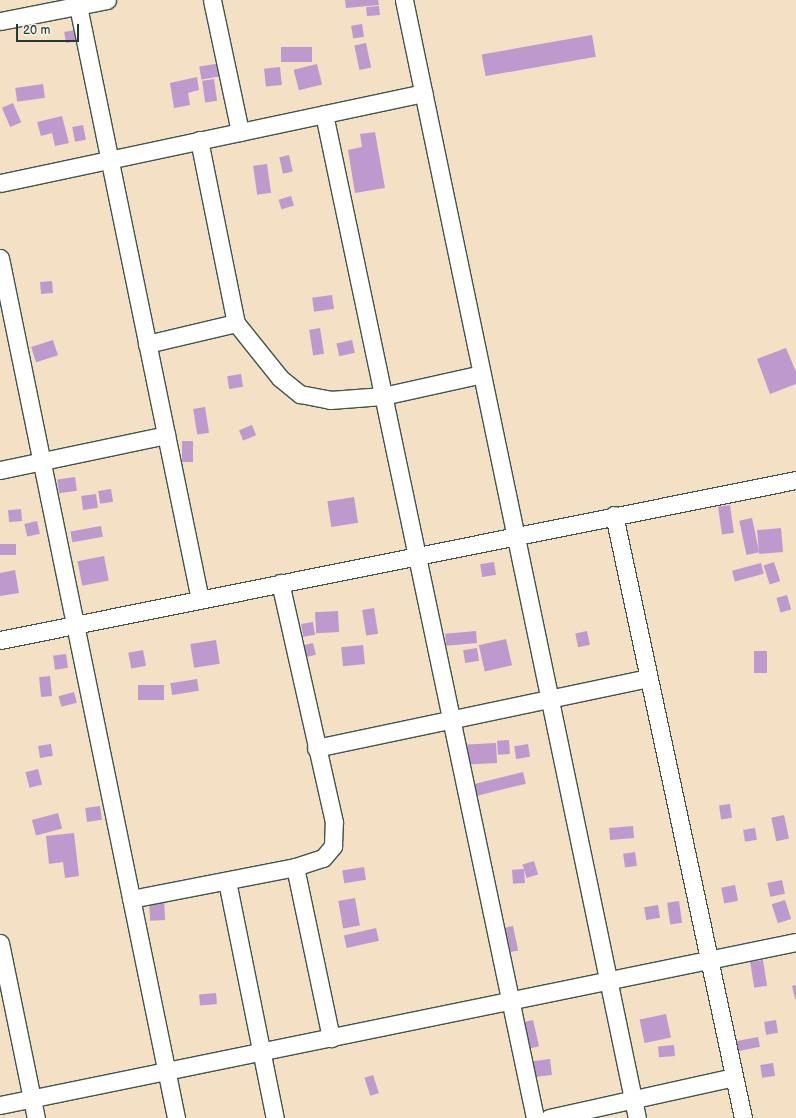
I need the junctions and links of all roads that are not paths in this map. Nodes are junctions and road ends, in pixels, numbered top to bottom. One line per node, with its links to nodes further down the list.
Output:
1 (107, 0): 4 (street)
2 (212, 0): 8 (street)
3 (404, 0): 6 (street)
4 (78, 6): 5 (street); 10 (street)
5 (0, 21)
6 (424, 93): 7 (street); 15 (street)
7 (324, 114): 8 (street); 16 (street)
8 (240, 132): 9 (street)
9 (198, 140): 10 (street); 13 (street)
10 (110, 160): 11 (street); 14 (street)
11 (0, 183)
12 (0, 258): 18 (street)
13 (236, 323): 14 (street); 16 (street)
14 (147, 344): 17 (street)
15 (482, 374): 16 (street); 22 (street)
16 (382, 396): 23 (street)
17 (166, 435): 18 (street); 25 (street)
18 (41, 460): 19 (street); 26 (street)
19 (0, 470)
20 (796, 480): 21 (street)
21 (614, 515): 22 (street); 28 (street)
22 (515, 535): 23 (street); 29 (street)
23 (416, 555): 24 (street); 30 (street)
24 (280, 583): 25 (street); 31 (street)
25 (200, 600): 26 (street)
26 (75, 624): 27 (street); 34 (street)
27 (0, 640)
28 (648, 678): 29 (street); 37 (street)
29 (549, 699): 30 (street); 38 (street)
30 (451, 721): 31 (street); 39 (street)
31 (316, 748): 32 (street)
32 (295, 867): 33 (street); 40 (street)
33 (227, 881): 34 (street); 41 (street)
34 (131, 899): 42 (street)
35 (796, 942): 37 (street)
36 (0, 944): 44 (street)
37 (709, 960): 38 (street); 43 (street)
38 (608, 981): 39 (street); 45 (street)
39 (510, 1001): 40 (street); 50 (street)
40 (331, 1038): 41 (street)
41 (262, 1052): 42 (street); 49 (street)
42 (166, 1070): 44 (street); 48 (street)
43 (734, 1077): 45 (street); 53 (street)
44 (32, 1099): 46 (street); 47 (street)
45 (633, 1100): 51 (street); 52 (street)
46 (0, 1105)
47 (36, 1118)
48 (176, 1118)
49 (275, 1118)
50 (535, 1118)
51 (549, 1118)
52 (637, 1118)
53 (743, 1118)

